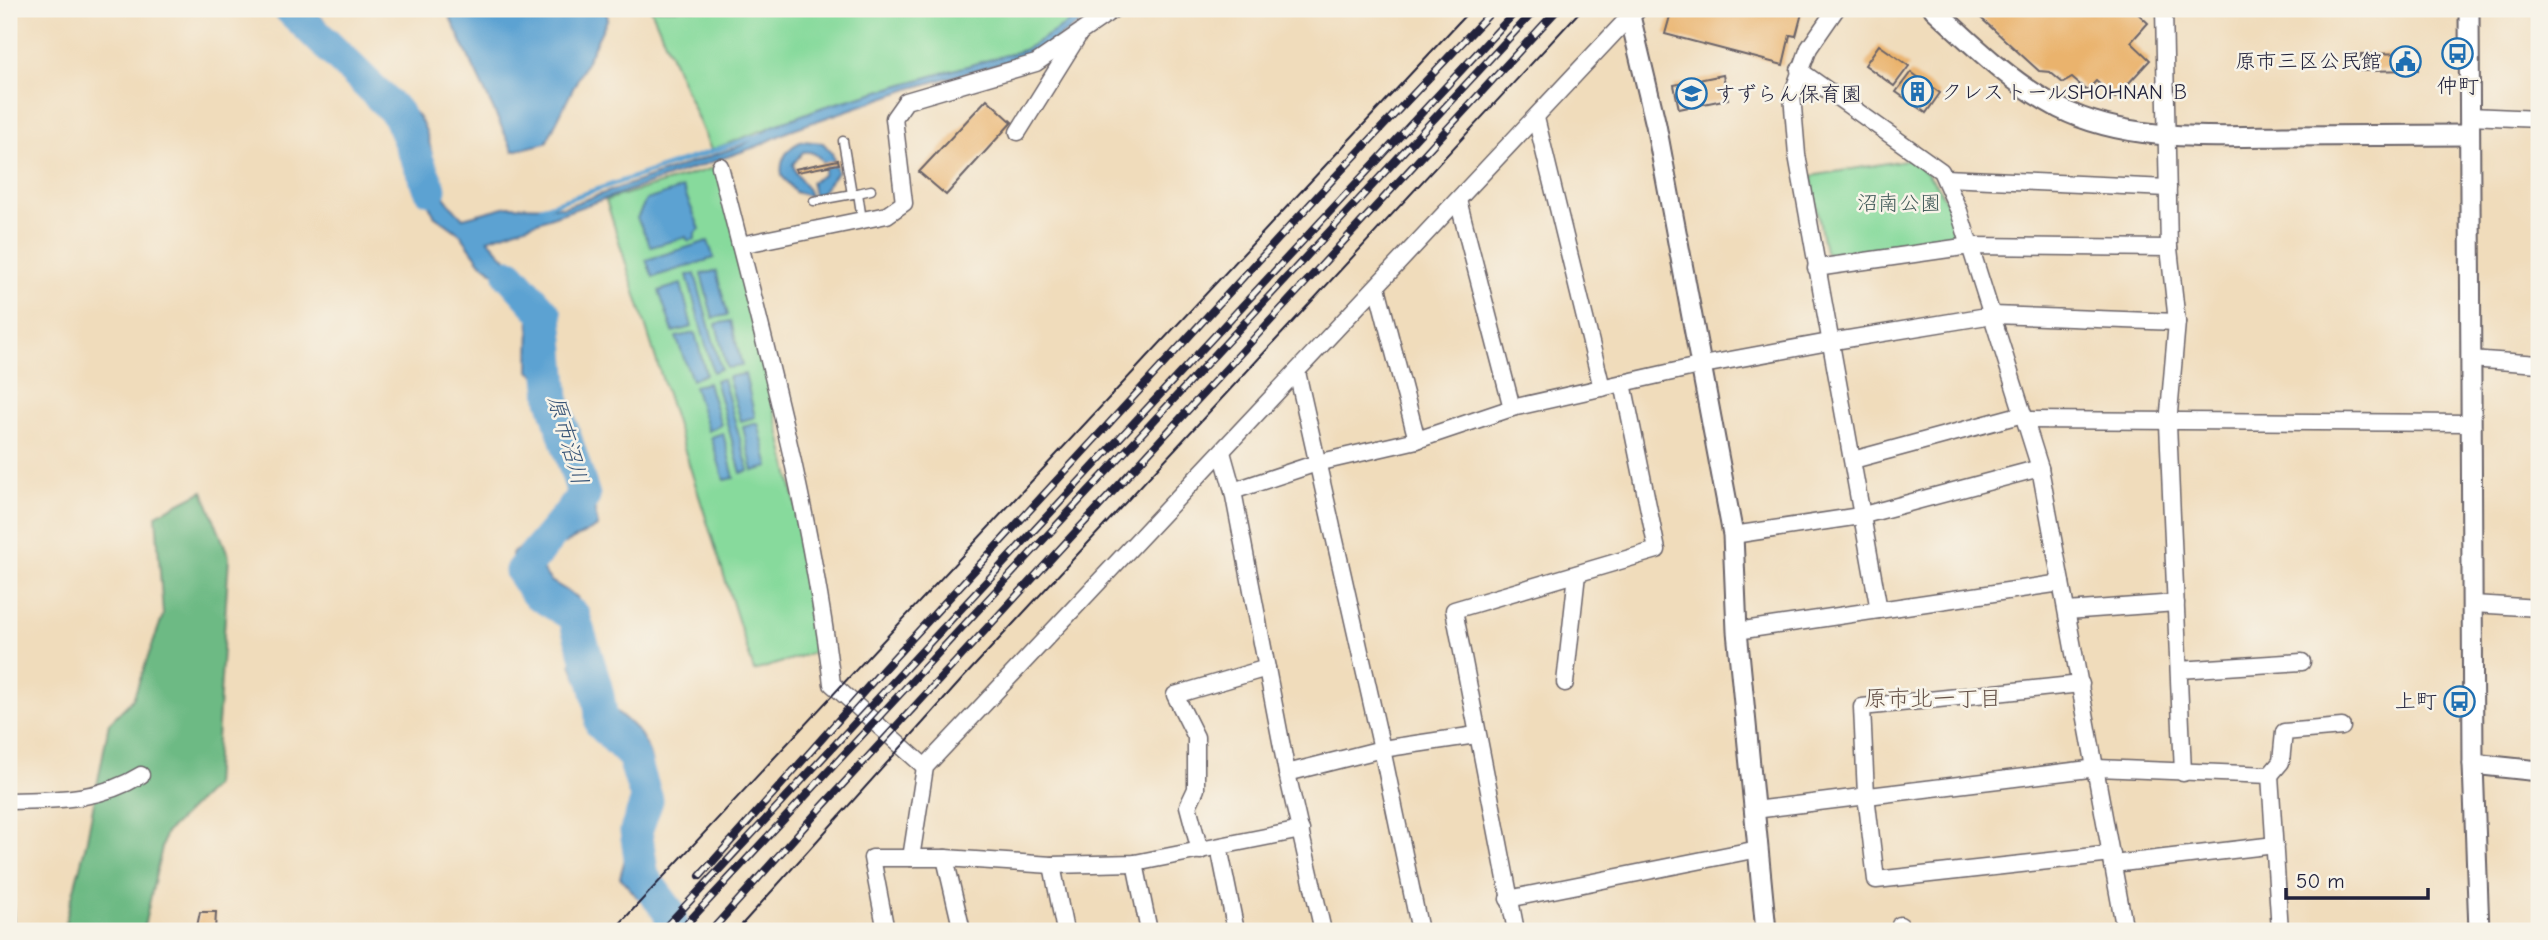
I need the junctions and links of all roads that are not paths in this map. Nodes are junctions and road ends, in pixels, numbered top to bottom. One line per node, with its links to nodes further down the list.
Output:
1 (1114, 9): 7 (street)
2 (1836, 9): 8 (street)
3 (1934, 9): 13 (street)
4 (2164, 9): 13 (street)
5 (2469, 9): 11 (street)
6 (1633, 12): 9 (street); 33 (street)
7 (1081, 30): 12 (street); 22 (street)
8 (1799, 71): 16 (street); 26 (street)
9 (1536, 118): 20 (street); 36 (street)
10 (2539, 119): 11 (street)
11 (2469, 125): 13 (street); 31 (street)
12 (1018, 132)
13 (2166, 135): 17 (street)
14 (843, 141): 19 (lane)
15 (720, 166): 23 (street)
16 (1944, 178): 17 (street); 24 (street)
17 (2168, 188): 25 (street)
18 (871, 190): 19 (lane)
19 (855, 193): 21 (lane); 22 (lane)
20 (1458, 200): 27 (street); 37 (street)
21 (814, 201)
22 (862, 220): 23 (street)
23 (740, 245): 66 (street)
24 (1970, 246): 25 (street); 26 (street); 28 (street)
25 (2169, 248): 29 (street)
26 (1816, 268): 30 (street)
27 (1377, 287): 34 (street); 41 (street)
28 (1993, 315): 29 (street); 30 (street); 38 (street)
29 (2177, 322): 40 (street)
30 (1829, 342): 33 (street); 43 (street)
31 (2470, 359): 32 (street); 39 (street)
32 (2539, 364)
33 (1703, 365): 35 (street); 48 (street)
34 (1297, 372): 42 (street); 44 (street)
35 (1623, 383): 36 (street); 49 (street)
36 (1602, 388): 37 (street)
37 (1512, 408): 41 (street)
38 (2024, 417): 40 (street); 43 (street); 45 (street)
39 (2470, 423): 40 (street); 52 (street)
40 (2168, 424): 51 (street)
41 (1417, 440): 44 (street)
42 (1222, 452): 46 (street); 66 (street)
43 (1853, 460): 47 (street)
44 (1317, 463): 46 (street); 64 (street)
45 (2039, 468): 47 (street); 50 (street)
46 (1233, 491): 58 (street)
47 (1860, 516): 48 (street); 54 (street)
48 (1733, 535): 56 (street)
49 (1577, 574): 60 (street); 63 (street)
50 (2062, 583): 54 (street); 55 (street)
51 (2176, 603): 55 (street); 59 (street)
52 (2473, 604): 53 (street); 65 (street)
53 (2539, 608)
54 (1879, 610): 56 (street)
55 (2067, 611): 61 (street)
56 (1737, 631): 75 (street)
57 (2302, 662): 59 (street)
58 (1267, 668): 69 (street); 81 (street)
59 (2179, 670): 70 (street)
60 (1565, 683)
61 (2081, 684): 67 (street); 73 (street)
62 (2342, 727): 72 (street)
63 (1476, 735): 64 (street); 87 (street)
64 (1382, 749): 69 (street); 95 (street)
65 (2473, 764): 68 (street); 100 (street)
66 (925, 767): 82 (street)
67 (2097, 768): 70 (street); 73 (street); 84 (street)
68 (2539, 771)
69 (1287, 773): 76 (street)
70 (2183, 773): 72 (street)
71 (141, 775): 74 (street)
72 (2270, 775): 78 (street)
73 (1866, 795): 75 (street); 84 (street)
74 (9, 802)
75 (1754, 810): 80 (street)
76 (1301, 830): 79 (street); 94 (street)
77 (9, 840): 88 (lane)
78 (2275, 845): 84 (street); 99 (street)
79 (1219, 847): 81 (street); 93 (street)
80 (1758, 849): 87 (street); 97 (street)
81 (1200, 850): 85 (street)
82 (911, 858): 83 (street); 89 (street)
83 (945, 858): 86 (street); 90 (street)
84 (2113, 859): 98 (street)
85 (1135, 863): 86 (street); 92 (street)
86 (1052, 865): 91 (street)
87 (1508, 899): 96 (street)
88 (14, 931)
89 (886, 931)
90 (962, 931)
91 (1065, 931)
92 (1149, 931)
93 (1236, 931)
94 (1323, 931)
95 (1420, 931)
96 (1516, 931)
97 (1766, 931)
98 (2125, 931)
99 (2280, 931)
100 (2479, 931)

